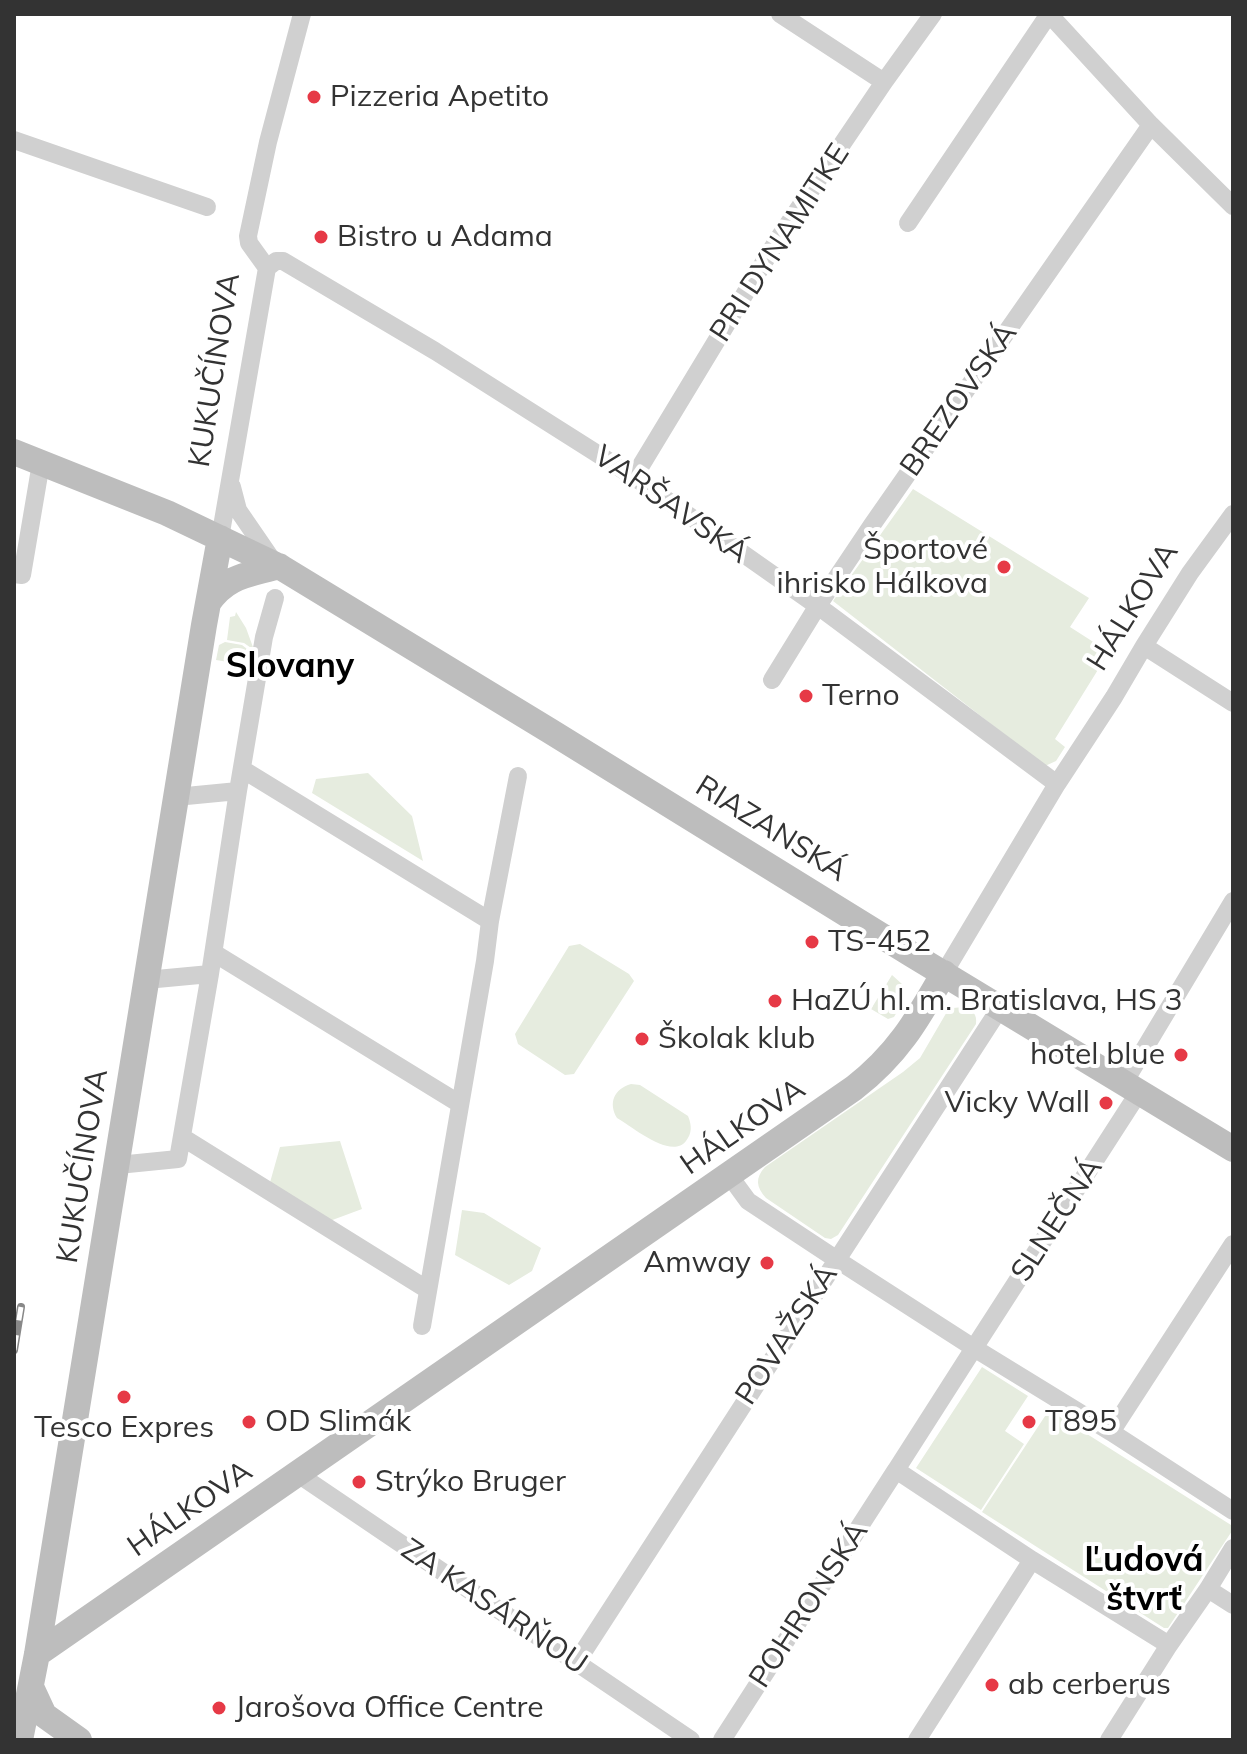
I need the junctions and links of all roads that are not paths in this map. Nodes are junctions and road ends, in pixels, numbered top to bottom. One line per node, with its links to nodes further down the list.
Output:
1 (302, 14): 11 (street, KUKUČÍNOVA)
2 (780, 14): 5 (street)
3 (933, 14): 5 (street, PRI DYNAMITKE)
4 (1049, 14): 6 (street); 10 (street)
5 (884, 82): 15 (street, PRI DYNAMITKE)
6 (1151, 125): 8 (street); 22 (street, BREZOVSKÁ)
7 (14, 140): 9 (street)
8 (1233, 206)
9 (207, 207)
10 (908, 223)
11 (267, 268): 14 (street, KUKUČÍNOVA); 15 (street, VARŠAVSKÁ)
12 (14, 452): 13 (street, RIAZANSKÁ)
13 (41, 463): 17 (street, RIAZANSKÁ); 19 (street)
14 (230, 476): 17 (street, KUKUČÍNOVA); 18 (street, RIAZANSKÁ)
15 (634, 477): 22 (street, VARŠAVSKÁ)
16 (1233, 514): 23 (street, HÁLKOVA)
17 (220, 538): 18 (street, RIAZANSKÁ); 21 (street, KUKUČÍNOVA)
18 (277, 565): 21 (street); 34 (street, RIAZANSKÁ)
19 (14, 574)
20 (275, 598): 26 (street)
21 (208, 603): 30 (street, KUKUČÍNOVA)
22 (817, 607): 24 (street, BREZOVSKÁ); 28 (street, VARŠAVSKÁ)
23 (1144, 646): 25 (street); 28 (street, HÁLKOVA)
24 (772, 680)
25 (1233, 703)
26 (242, 769): 29 (street); 32 (street)
27 (518, 776): 32 (street)
28 (1057, 784): 34 (street, HÁLKOVA)
29 (238, 791): 30 (street); 33 (street)
30 (176, 797): 35 (street, KUKUČÍNOVA)
31 (1230, 912): 37 (street, SLNEČNÁ)
32 (490, 921): 38 (street)
33 (212, 962): 35 (street); 38 (street); 39 (street)
34 (944, 973): 36 (street, RIAZANSKÁ); 42 (street, HÁLKOVA)
35 (146, 980): 41 (street, KUKUČÍNOVA)
36 (1000, 1008): 37 (street, RIAZANSKÁ); 44 (street, POVAŽSKÁ)
37 (1132, 1088): 40 (street, RIAZANSKÁ); 47 (street, SLNEČNÁ)
38 (460, 1104): 45 (street)
39 (182, 1139): 41 (street); 45 (street)
40 (1233, 1149)
41 (116, 1164): 54 (street, KUKUČÍNOVA)
42 (729, 1175): 44 (street); 50 (street, HÁLKOVA)
43 (1233, 1244): 48 (street)
44 (836, 1260): 47 (street); 60 (street, POVAŽSKÁ)
45 (427, 1294): 46 (street)
46 (422, 1326)
47 (974, 1348): 48 (street); 49 (street, SLNEČNÁ)
48 (1111, 1432): 51 (street)
49 (896, 1470): 53 (street); 65 (street, POHRONSKÁ)
50 (298, 1474): 57 (street, HÁLKOVA); 60 (street, ZA KASÁRŇOU)
51 (1233, 1511)
52 (1233, 1548): 55 (street)
53 (1032, 1560): 58 (street); 66 (street)
54 (49, 1573): 57 (street); 59 (street, KUKUČÍNOVA)
55 (1208, 1589): 56 (street); 58 (street)
56 (1233, 1605)
57 (100, 1610): 59 (street, HÁLKOVA)
58 (1169, 1645): 67 (street)
59 (37, 1654): 61 (street, KUKUČÍNOVA)
60 (576, 1663): 64 (street, ZA KASÁRŇOU)
61 (31, 1687): 62 (street, KUKUČÍNOVA); 63 (street)
62 (20, 1740)
63 (79, 1740)
64 (691, 1740)
65 (722, 1740)
66 (917, 1740)
67 (1109, 1740)

